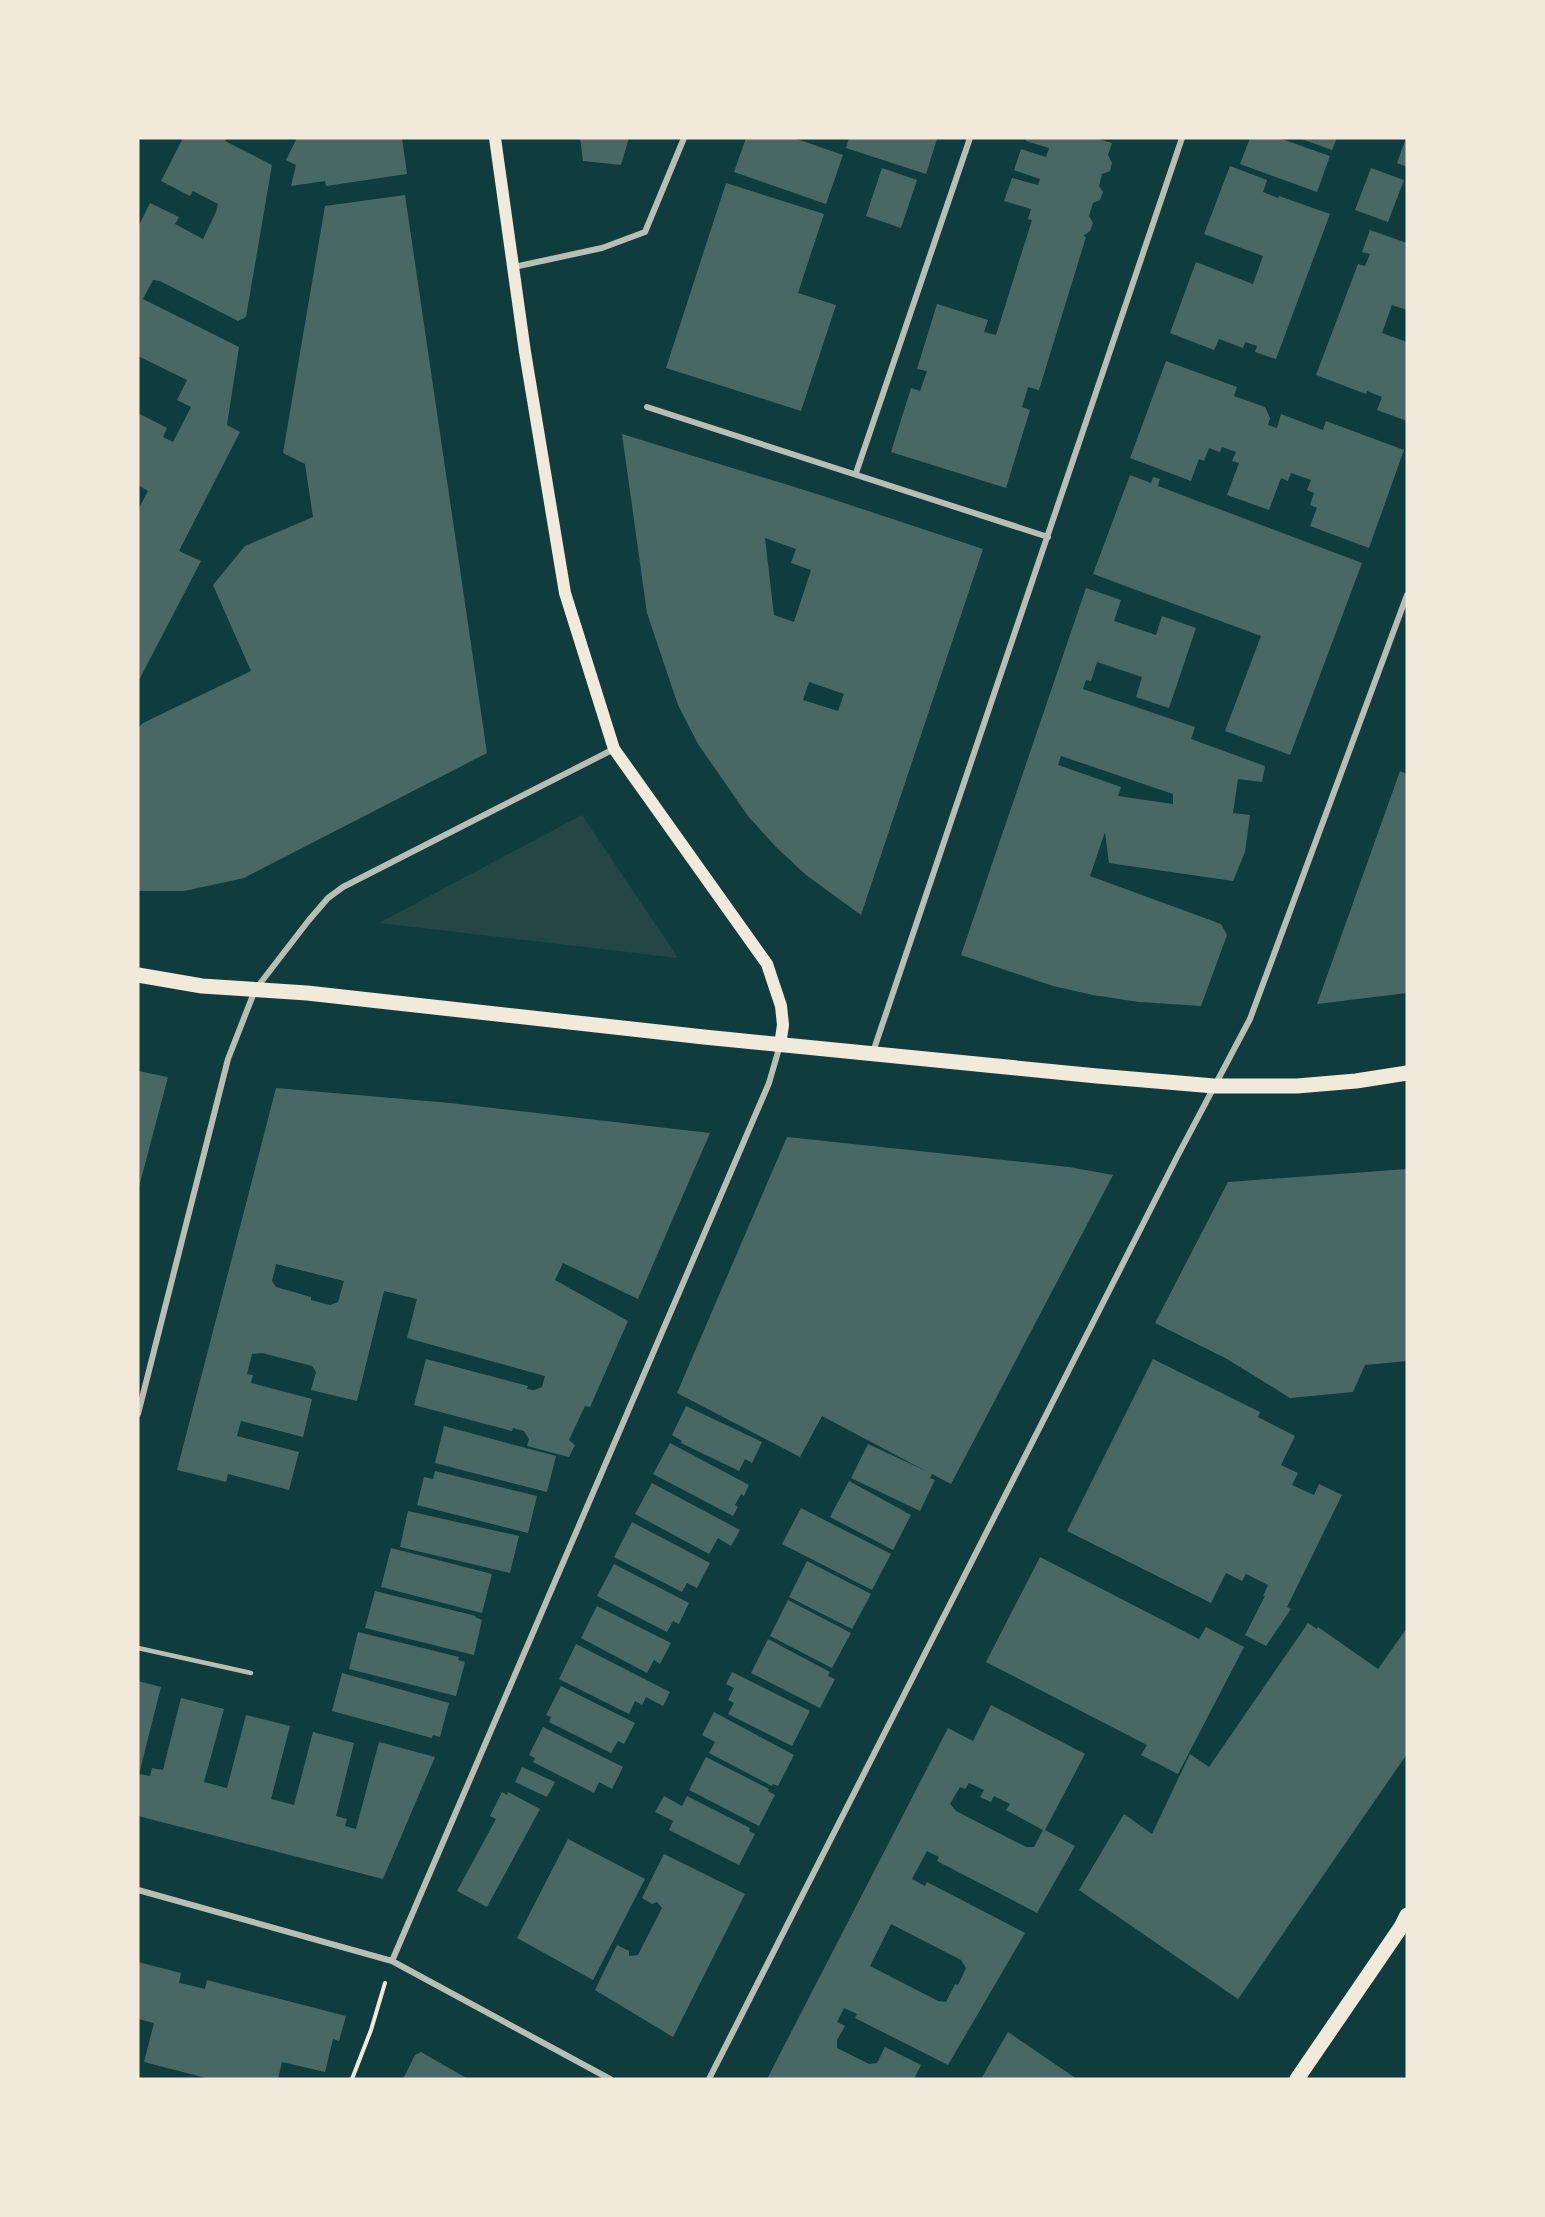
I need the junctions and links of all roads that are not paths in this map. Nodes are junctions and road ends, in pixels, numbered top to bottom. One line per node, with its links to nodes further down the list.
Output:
1 (495, 138): 5 (main road)
2 (684, 138): 5 (street)
3 (970, 138): 7 (street)
4 (1182, 138): 8 (street)
5 (514, 267): 10 (main road)
6 (647, 406): 7 (street)
7 (856, 473): 8 (street)
8 (1048, 537): 14 (street)
9 (1407, 595): 16 (street)
10 (614, 749): 12 (street); 13 (main road)
11 (138, 975): 12 (main road)
12 (255, 990): 13 (main road); 17 (street)
13 (780, 1045): 14 (main road); 22 (street)
14 (873, 1053): 16 (main road)
15 (1407, 1073): 16 (main road)
16 (1214, 1086): 25 (street)
17 (138, 1414)
18 (138, 1648): 19 (lane)
19 (252, 1673)
20 (138, 1890): 22 (street)
21 (1405, 1924): 23 (main road)
22 (392, 1960): 24 (street)
23 (1301, 2078)
24 (610, 2079)
25 (709, 2079)

